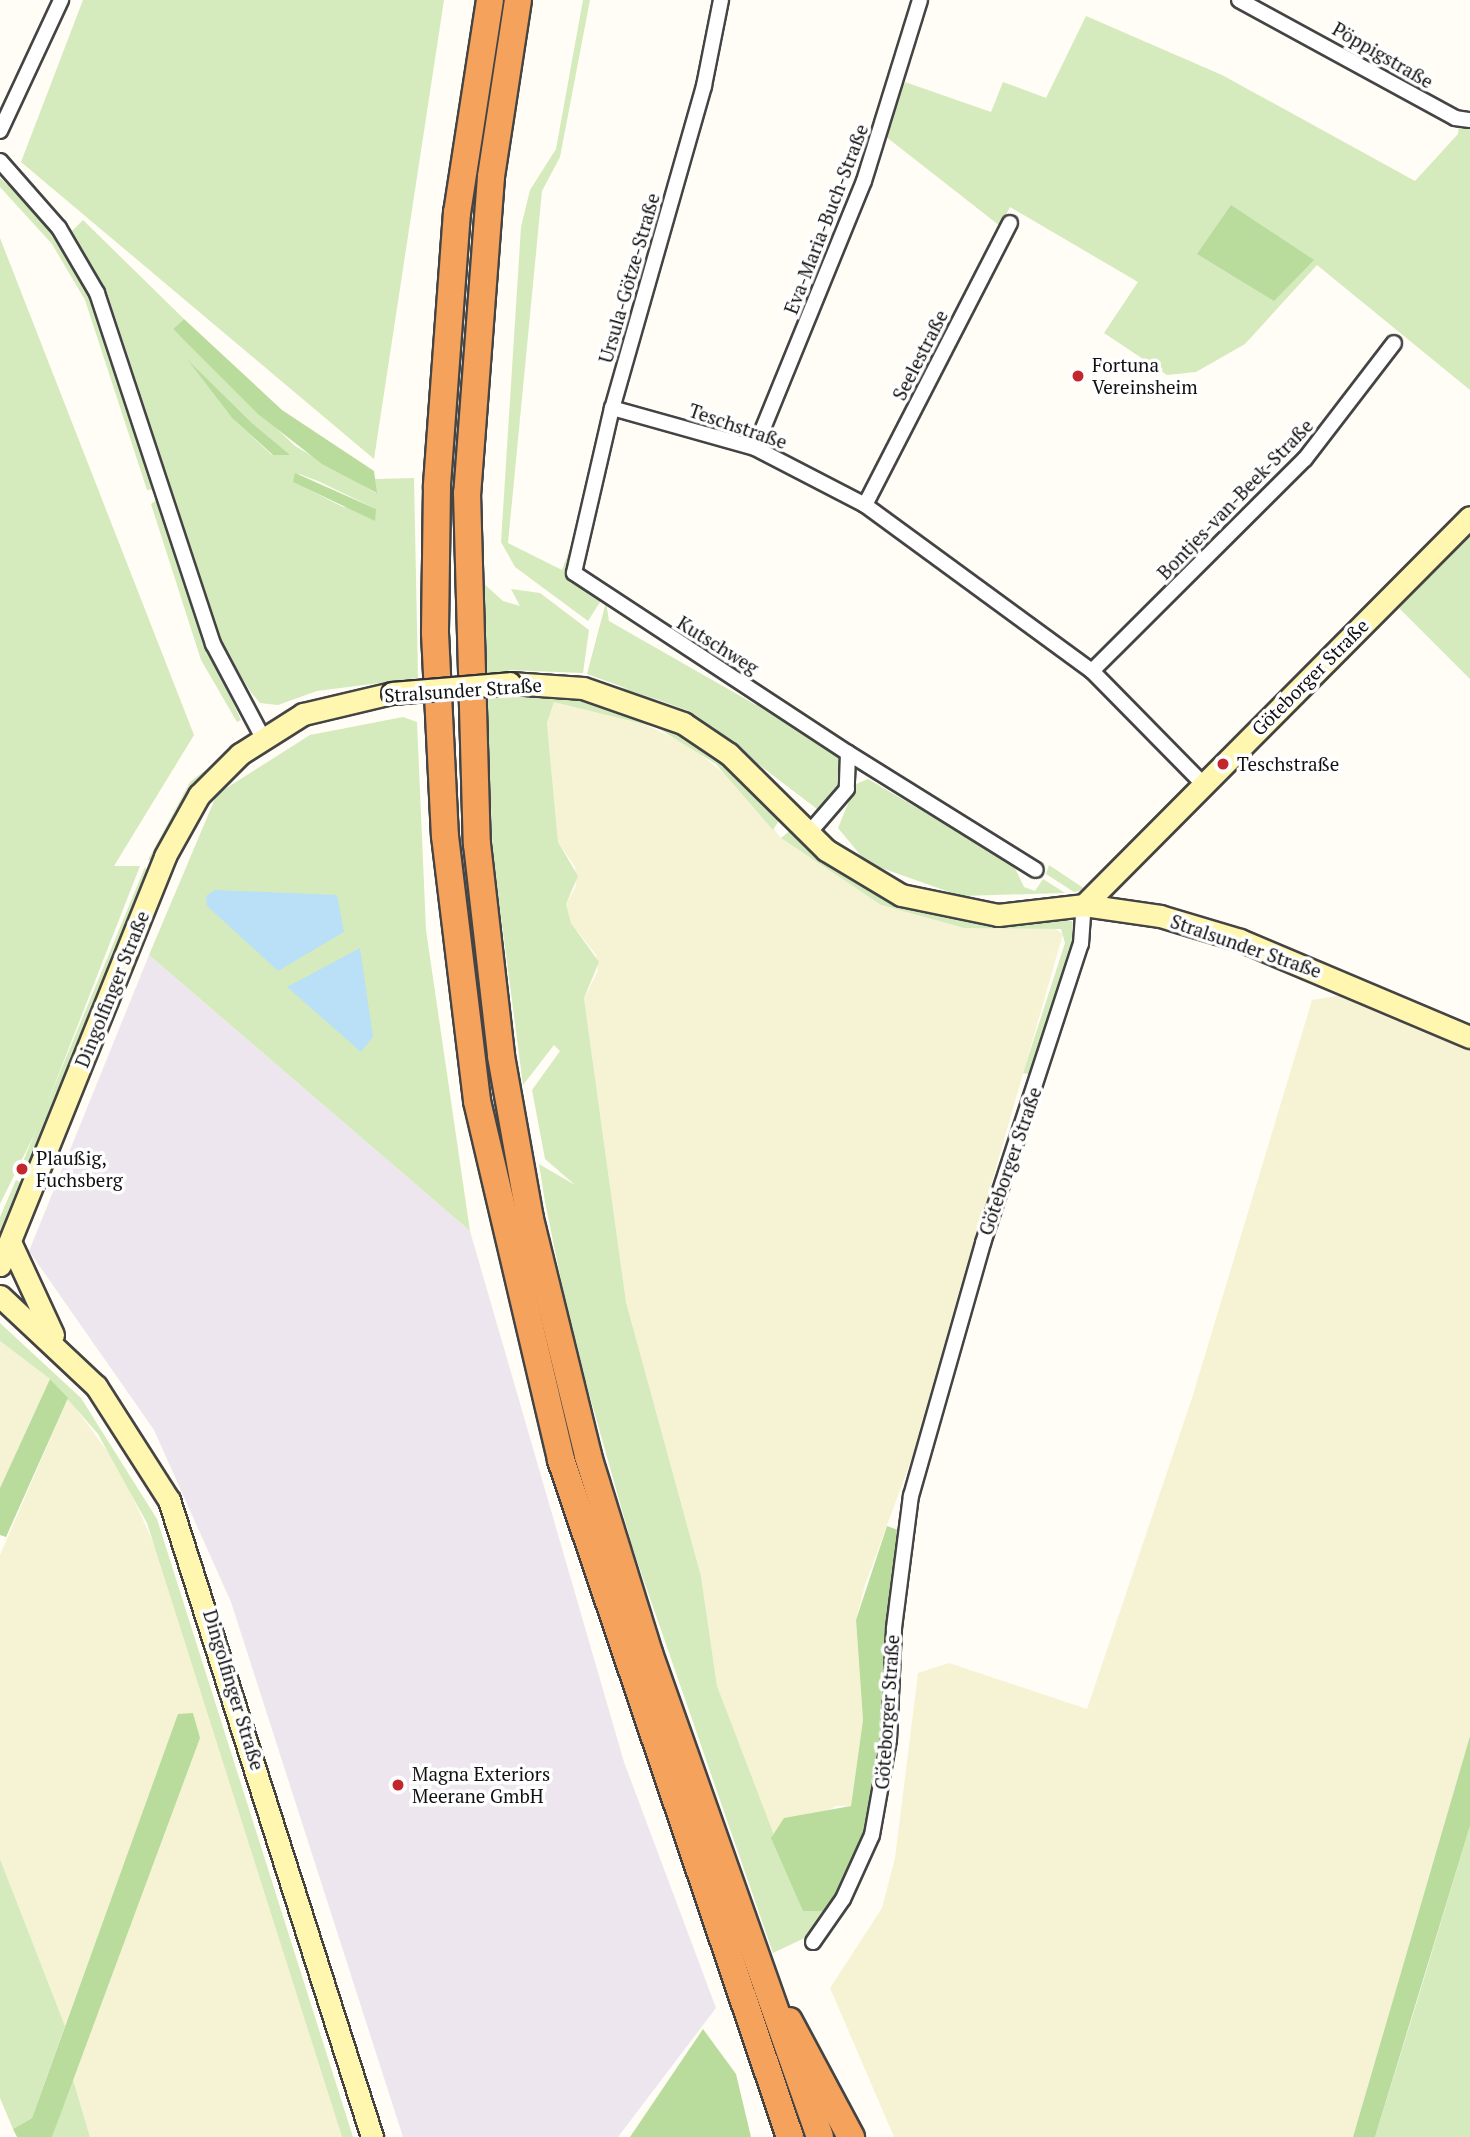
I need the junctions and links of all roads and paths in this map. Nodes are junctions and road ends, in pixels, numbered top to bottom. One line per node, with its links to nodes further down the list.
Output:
1 (61, 0): 8 (street)
2 (490, 0): 31 (highway)
3 (518, 0): 30 (highway)
4 (720, 0): 12 (street, Ursula-Götze-Straße)
5 (920, 0): 13 (street, Eva-Maria-Buch-Straße)
6 (1239, 0): 7 (street, Pöppigstraße)
7 (1470, 120)
8 (0, 131)
9 (0, 161): 18 (street)
10 (1010, 223): 14 (street, Seelestraße)
11 (1394, 343): 17 (street, Bontjes-van-Beek-Straße)
12 (612, 408): 13 (street, Teschstraße); 16 (street, Ursula-Götze-Straße)
13 (755, 448): 14 (street, Teschstraße)
14 (865, 505): 17 (street, Teschstraße)
15 (1470, 517): 20 (street, Göteborger Straße)
16 (573, 567): 19 (street, Kutschweg)
17 (1092, 671): 20 (street, Teschstraße)
18 (262, 738): 21 (street, Stralsunder Straße, bridge); 25 (street, Dingolfinger Straße)
19 (848, 753): 21 (street); 22 (street, Kutschweg)
20 (1203, 784): 23 (street, Göteborger Straße)
21 (808, 833): 23 (street, Stralsunder Straße)
22 (1036, 870)
23 (1084, 905): 24 (street, Stralsunder Straße); 29 (street, Göteborger Straße)
24 (1470, 1037)
25 (11, 1244): 26 (street, Dingolfinger Straße); 28 (street)
26 (0, 1265)
27 (0, 1296): 28 (street, Dingolfinger Straße)
28 (57, 1343): 32 (street, Dingolfinger Straße)
29 (813, 1942)
30 (763, 1978): 35 (highway); 36 (highway)
31 (763, 2058): 33 (highway); 34 (highway)
32 (372, 2137)
33 (775, 2137)
34 (790, 2137)
35 (820, 2137)
36 (851, 2137)

